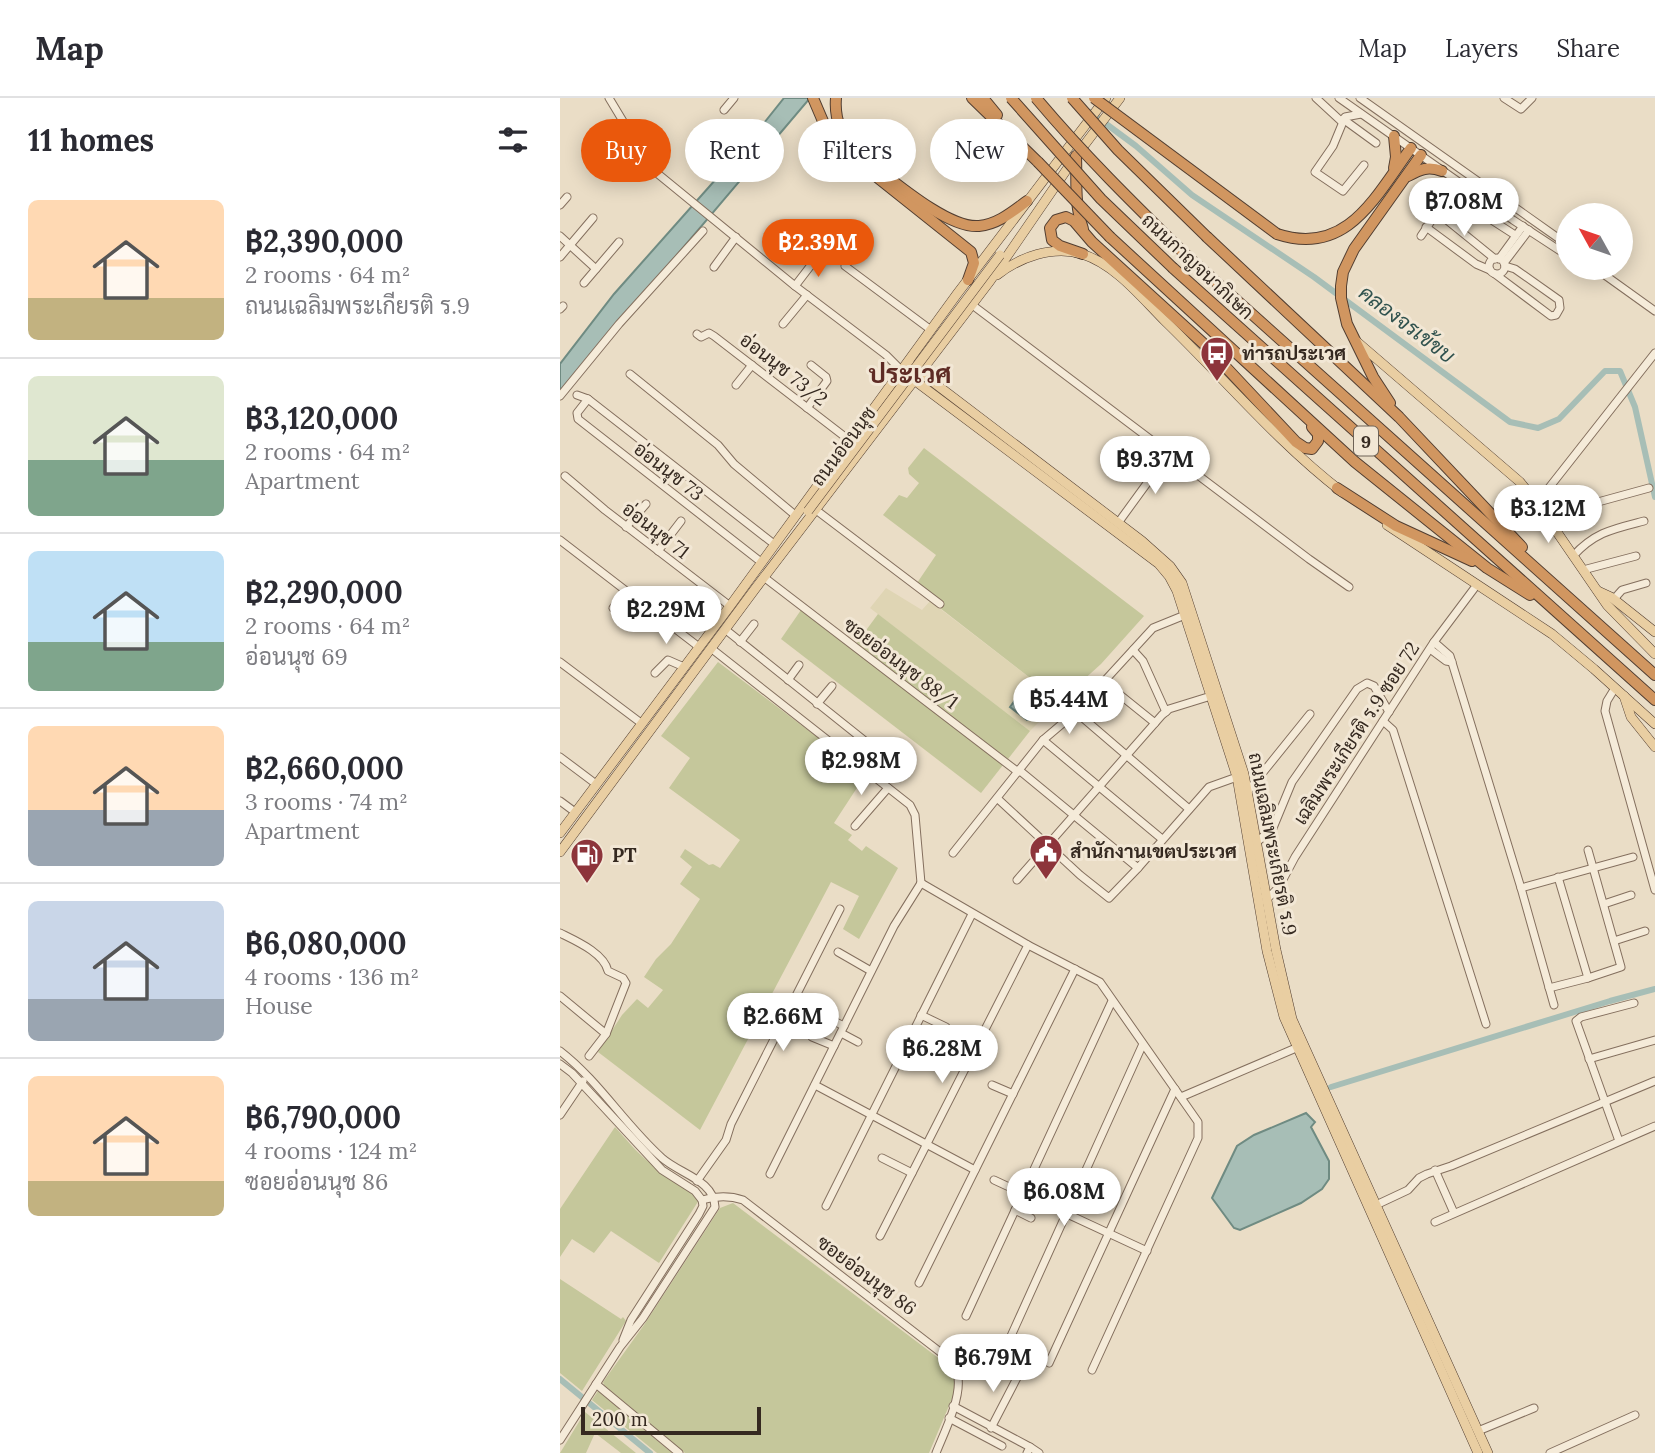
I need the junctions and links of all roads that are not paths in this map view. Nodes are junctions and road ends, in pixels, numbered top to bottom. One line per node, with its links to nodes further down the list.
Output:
1 (609, 98): 52 (street, ถนนเฉลิมพระเกียรติ ร.9)
2 (734, 98): 18 (street)
3 (813, 98): 21 (highway)
4 (836, 98): 22 (highway)
5 (972, 98): 29 (highway)
6 (983, 98): 29 (highway)
7 (1011, 98): 127 (highway, ถนนกาญจนาภิเษก / 9, bridge)
8 (1036, 98): 117 (highway, ถนนกาญจนาภิเษก / 9, bridge)
9 (1072, 98): 92 (highway, bridge)
10 (1094, 98): 40 (highway, bridge)
11 (1106, 98): 38 (main road, ถนนอ่อนนุช, bridge)
12 (1120, 98): 28 (main road, ถนนอ่อนนุช, bridge)
13 (1316, 98): 19 (street)
14 (1360, 98): 26 (street)
15 (1504, 98): 16 (street)
16 (1532, 98)
17 (1341, 100): 19 (street); 20 (street)
18 (724, 110)
19 (1334, 114): 23 (street)
20 (1361, 114): 23 (street); 24 (street)
21 (822, 119)
22 (836, 119)
23 (1343, 120): 25 (street); 30 (street)
24 (1394, 136): 26 (street); 32 (highway)
25 (1376, 143)
26 (1414, 144): 27 (street); 32 (highway)
27 (1424, 151): 31 (street); 33 (highway); 51 (street)
28 (1076, 156): 36 (main road, ถนนอ่อนนุช); 47 (highway)
29 (1038, 162): 89 (highway, bridge)
30 (1364, 165)
31 (1442, 171): 33 (highway); 45 (street)
32 (1392, 174): 40 (highway)
33 (1403, 179): 42 (highway)
34 (888, 182): 64 (highway)
35 (896, 182): 38 (highway)
36 (1055, 187): 38 (main road, ถนนอ่อนนุช); 66 (main road, ถนนอ่อนนุช)
37 (567, 197): 39 (street)
38 (1032, 203): 64 (main road, ถนนอ่อนนุช); 101 (main road, ถนนอ่อนนุช, bridge)
39 (560, 205)
40 (1368, 206): 42 (highway)
41 (1437, 212): 44 (street); 48 (street); 59 (street)
42 (1379, 213): 75 (highway)
43 (593, 218): 54 (street)
44 (1426, 227): 50 (street); 63 (street)
45 (1526, 228): 48 (street); 55 (street); 59 (street)
46 (703, 231): 86 (street)
47 (1086, 235): 56 (highway); 89 (highway)
48 (1515, 235): 59 (street)
49 (560, 236): 54 (street)
50 (1421, 236)
51 (1556, 236)
52 (736, 237): 61 (street); 68 (street, ถนนเฉลิมพระเกียรติ ร.9)
53 (618, 242): 62 (street)
54 (570, 245): 58 (street); 62 (street)
55 (1556, 248)
56 (1083, 254): 66 (main road); 96 (main road)
57 (818, 256): 68 (street)
58 (560, 257)
59 (1501, 262): 63 (street); 63 (street); 63 (street)
60 (845, 266): 73 (street)
61 (714, 267)
62 (596, 269): 67 (street)
63 (1493, 272)
64 (968, 280): 73 (main road, ถนนอ่อนนุช)
65 (1612, 280): 71 (street)
66 (990, 281): 70 (main road, ถนนอ่อนนุช)
67 (584, 283)
68 (795, 286): 69 (street, ถนนเฉลิมพระเกียรติ ร.9)
69 (807, 295): 72 (street); 81 (street, ถนนเฉลิมพระเกียรติ ร.9)
70 (971, 303): 77 (main road, ถนนอ่อนนุช); 94 (street)
71 (1655, 311)
72 (783, 324)
73 (931, 330): 76 (main road, ถนนอ่อนนุช)
74 (697, 334): 79 (street, อ่อนนุช 73/2)
75 (1355, 340): 92 (highway); 99 (main road)
76 (923, 342): 77 (main road); 81 (main road, ถนนอ่อนนุช)
77 (935, 352): 83 (main road, ถนนอ่อนนุช)
78 (1655, 353): 99 (street)
79 (752, 365): 84 (street); 91 (street, อ่อนนุช 73/2)
80 (811, 365): 91 (street)
81 (905, 367): 83 (main road, ถนนเฉลิมพระเกียรติ ร.9); 85 (main road, ถนนอ่อนนุช)
82 (631, 374): 102 (street)
83 (918, 376): 90 (main road, ถนนอ่อนนุช); 105 (main road, ถนนเฉลิมพระเกียรติ ร.9); 128 (main road, ถนนเฉลิมพระเกียรติ ร.9)
84 (736, 385)
85 (886, 392): 90 (main road); 93 (main road, ถนนอ่อนนุช)
86 (560, 396)
87 (577, 396): 88 (street)
88 (588, 400): 108 (street); 112 (street, อ่อนนุช 73)
89 (1286, 400): 113 (highway)
90 (899, 402): 101 (main road, ถนนอ่อนนุช)
91 (807, 408): 93 (street, อ่อนนุช 73/2)
92 (1399, 417): 117 (highway)
93 (849, 440): 102 (main road, ถนนอ่อนนุช)
94 (1169, 453): 105 (street); 119 (street)
95 (565, 476): 106 (street, อ่อนนุช 71)
96 (1337, 488): 113 (highway); 118 (main road)
97 (1649, 488): 98 (street)
98 (1598, 502)
99 (1538, 503): 110 (main road)
100 (646, 504): 106 (street)
101 (812, 511): 112 (main road, ถนนอ่อนนุช); 115 (main road, ถนนอ่อนนุช); 124 (street)
102 (796, 515): 108 (main road, ถนนอ่อนนุช)
103 (681, 521): 109 (street)
104 (1644, 521): 110 (street)
105 (1118, 523): 169 (main road, ถนนเฉลิมพระเกียรติ ร.9)
106 (626, 527): 109 (street, อ่อนนุช 71)
107 (560, 540): 122 (street)
108 (774, 544): 112 (main road, ถนนอ่อนนุช)
109 (658, 551): 125 (street, อ่อนนุช 71)
110 (1573, 556): 114 (main road)
111 (1636, 556): 114 (street)
112 (765, 562): 120 (main road, ถนนอ่อนนุช); 125 (main road, ถนนอ่อนนุช)
113 (1488, 568): 127 (highway)
114 (1583, 570): 121 (main road)
115 (765, 578): 120 (main road, ถนนอ่อนนุช); 164 (street, ซอยอ่อนนุช 88/1)
116 (1646, 583): 123 (street)
117 (1554, 584): 142 (highway, ถนนกาญจนาภิเษก / 9)
118 (1476, 586): 133 (street, เฉลิมพระเกียรติ ร.9 ซอย 72); 146 (main road)
119 (1349, 587)
120 (755, 589): 130 (main road, ถนนอ่อนนุช)
121 (1596, 590): 123 (main road); 137 (main road)
122 (627, 592): 126 (street); 134 (street)
123 (1614, 599): 131 (main road)
124 (940, 604)
125 (730, 606): 134 (main road, ถนนอ่อนนุช)
126 (613, 608)
127 (1559, 614): 149 (highway, ถนนกาญจนาภิเษก / 9)
128 (1185, 615): 136 (street); 147 (main road, ถนนเฉลิมพระเกียรติ ร.9)
129 (754, 624): 132 (street)
130 (726, 630): 132 (street); 135 (main road, ถนนอ่อนนุช)
131 (1655, 632)
132 (740, 642): 143 (street)
133 (1432, 646): 153 (street, เฉลิมพระเกียรติ ร.9 ซอย 72); 189 (street)
134 (699, 647): 140 (main road, ถนนอ่อนนุช)
135 (712, 649): 168 (street); 181 (main road, ถนนอ่อนนุช)
136 (1133, 650): 144 (street); 152 (street)
137 (1655, 654)
138 (560, 662): 156 (street)
139 (799, 666): 143 (street)
140 (684, 667): 141 (street); 156 (main road, ถนนอ่อนนุช)
141 (655, 673)
142 (1655, 675)
143 (788, 680): 150 (street)
144 (1104, 682): 151 (street); 157 (street)
145 (832, 686): 150 (street)
146 (1615, 688): 148 (main road); 190 (street)
147 (1211, 696): 152 (street); 165 (main road, ถนนเฉลิมพระเกียรติ ร.9)
148 (1624, 696): 158 (main road); 160 (main road)
149 (1655, 700)
150 (817, 704): 163 (street)
151 (1076, 712): 159 (street); 161 (street)
152 (1166, 712): 157 (street)
153 (1389, 712): 155 (street, เฉลิมพระเกียรติ ร.9 ซอย 72); 178 (street)
154 (1310, 714): 169 (street)
155 (1383, 721): 192 (street, เฉลิมพระเกียรติ ร.9 ซอย 72); 211 (street)
156 (641, 723): 166 (main road, ถนนอ่อนนุช)
157 (1155, 723): 161 (street)
158 (1655, 724)
159 (1043, 740): 164 (street); 167 (street)
160 (1655, 747)
161 (1127, 754): 167 (street); 172 (street)
162 (560, 757): 166 (street)
163 (900, 769)
164 (1019, 771): 170 (street); 174 (street, ซอยอ่อนนุช 88/1)
165 (1237, 777): 172 (street); 220 (main road, ถนนเฉลิมพระเกียรติ ร.9)
166 (597, 784): 173 (main road, ถนนอ่อนนุช)
167 (1101, 786): 174 (street); 177 (street)
168 (888, 788): 175 (street); 188 (street)
169 (1248, 791): 178 (main road, ถนนเฉลิมพระเกียรติ ร.9)
170 (998, 799): 179 (street); 182 (street)
171 (560, 801): 173 (street)
172 (1189, 809): 177 (street)
173 (575, 812): 176 (main road, ถนนอ่อนนุช)
174 (1076, 815): 179 (street); 184 (street, ซอยอ่อนนุช 88/1)
175 (855, 826)
176 (560, 832)
177 (1162, 839): 184 (street)
178 (1257, 842): 192 (main road, ถนนเฉลิมพระเกียรติ ร.9)
179 (1049, 845): 184 (street); 187 (street)
180 (1588, 850): 185 (street)
181 (560, 852)
182 (953, 853)
183 (1633, 857): 185 (street)
184 (1138, 868)
185 (1593, 868): 186 (street); 193 (street)
186 (1558, 877): 189 (street); 203 (street)
187 (1017, 880)
188 (921, 883): 195 (street); 202 (street)
189 (1521, 888): 204 (street)
190 (1655, 890)
191 (1631, 895): 193 (street)
192 (1266, 900): 249 (main road, ถนนเฉลิมพระเกียรติ ร.9)
193 (1604, 904): 198 (street)
194 (840, 909): 245 (street)
195 (972, 914): 199 (street); 210 (street)
196 (1645, 931): 198 (street)
197 (560, 933): 214 (street)
198 (1614, 941): 203 (street)
199 (1028, 946): 201 (street); 238 (street)
200 (838, 952): 202 (street)
201 (1075, 969): 206 (street); 231 (street)
202 (872, 971): 213 (street)
203 (1588, 978): 204 (street)
204 (1549, 988): 208 (street)
205 (560, 996): 214 (street)
206 (1112, 1000): 219 (street); 246 (street)
207 (1634, 1003): 223 (street)
208 (1554, 1005)
209 (819, 1014): 213 (street)
210 (921, 1015): 212 (street); 235 (street)
211 (1486, 1024)
212 (946, 1027)
213 (842, 1030): 217 (street); 218 (street)
214 (606, 1034): 222 (street)
215 (812, 1037): 218 (street)
216 (1655, 1040): 223 (street)
217 (858, 1042)
218 (834, 1046): 228 (street)
219 (1142, 1046): 230 (street); 253 (street)
220 (1296, 1048): 232 (street); 279 (main road, ถนนเฉลิมพระเกียรติ ร.9)
221 (560, 1051): 225 (street)
222 (590, 1056)
223 (1589, 1059): 233 (street)
224 (560, 1064): 227 (street)
225 (589, 1077): 227 (street); 245 (street)
226 (1655, 1081): 233 (street)
227 (581, 1083): 234 (street); 248 (street)
228 (815, 1085): 235 (street); 243 (street)
229 (992, 1085): 231 (street)
230 (1175, 1089): 232 (street); 256 (street)
231 (1013, 1094): 240 (street)
232 (1181, 1097): 258 (street)
233 (1606, 1101): 237 (street); 241 (street)
234 (560, 1115)
235 (871, 1115): 238 (street); 250 (street)
236 (1655, 1126): 237 (street)
237 (1619, 1141): 252 (street)
238 (927, 1144): 240 (street); 242 (street)
239 (882, 1158): 242 (street)
240 (975, 1170): 259 (street)
241 (1435, 1171): 249 (street); 252 (street)
242 (912, 1173): 257 (street)
243 (770, 1174)
244 (994, 1180): 246 (street)
245 (697, 1181): 247 (street)
246 (1023, 1194): 251 (street); 253 (street)
247 (714, 1197): 248 (street, ซอยอ่อนนุช 86); 262 (street); 267 (street, ซอยอ่อนนุช 86)
248 (702, 1200): 262 (street)
249 (1376, 1205): 272 (main road, ถนนเฉลิมพระเกียรติ ร.9)
250 (826, 1206)
251 (1015, 1210): 254 (street); 260 (street)
252 (1454, 1213): 255 (street)
253 (1067, 1214): 256 (street); 261 (street)
254 (1031, 1217)
255 (1435, 1222)
256 (1110, 1233): 258 (street); 263 (street)
257 (880, 1236)
258 (1147, 1251): 264 (street)
259 (919, 1283)
260 (966, 1317)
261 (1011, 1336)
262 (620, 1347): 266 (street)
263 (1049, 1363)
264 (1092, 1370)
265 (1020, 1372): 271 (street)
266 (594, 1388): 273 (street); 276 (street)
267 (953, 1406): 270 (street, ซอยอ่อนนุช 86); 271 (street)
268 (1534, 1408): 272 (street)
269 (1635, 1415): 281 (street)
270 (949, 1418): 274 (street); 277 (street, ซอยอ่อนนุช 86)
271 (991, 1428): 275 (street)
272 (1478, 1431): 280 (main road, ถนนเฉลิมพระเกียรติ ร.9)
273 (560, 1440)
274 (1002, 1446)
275 (1029, 1450): 278 (street)
276 (679, 1453)
277 (936, 1453)
278 (1039, 1453)
279 (1479, 1453)
280 (1488, 1453)
281 (1550, 1453)

